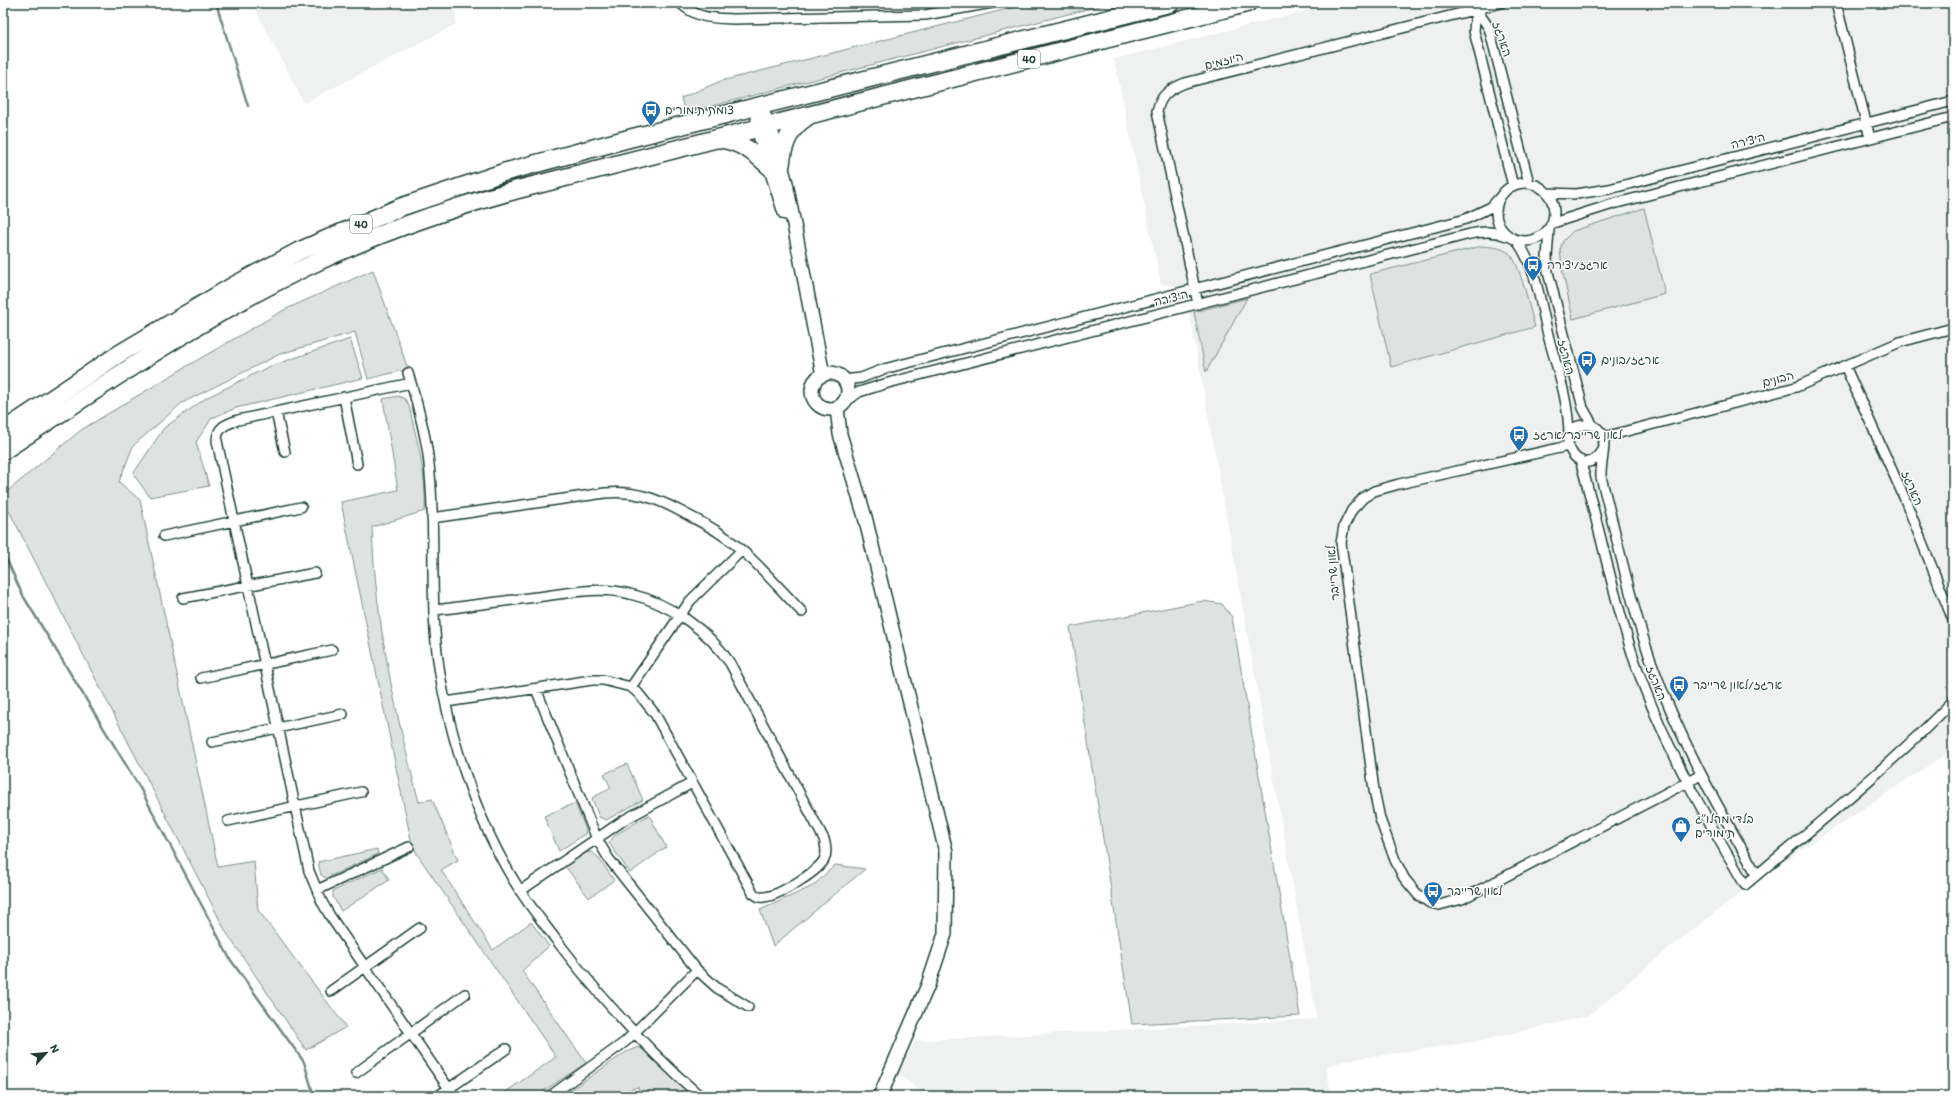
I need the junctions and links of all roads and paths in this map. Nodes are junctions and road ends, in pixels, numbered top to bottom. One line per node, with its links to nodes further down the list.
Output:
1 (680, 3): 2 (street)
2 (992, 3)
3 (1170, 3): 9 (highway, 40)
4 (1248, 3): 10 (highway, 40)
5 (1501, 3): 7 (street, היוזמים)
6 (1836, 3): 12 (street)
7 (1476, 9): 17 (street, הארגז); 18 (street, הארגז); 24 (street, היוזמים)
8 (1953, 101): 12 (street, היצירה)
9 (758, 107): 13 (street); 36 (highway, 40)
10 (810, 115): 13 (highway, 40); 16 (highway)
11 (1953, 117): 14 (street)
12 (1866, 123): 14 (street); 19 (street, היצירה)
13 (764, 127): 15 (highway, 40); 16 (street)
14 (1870, 138): 21 (street)
15 (716, 139): 16 (highway); 41 (highway, 40)
16 (776, 166): 29 (street)
17 (1530, 183): 18 (street); 19 (street)
18 (1513, 186): 20 (street)
19 (1547, 193): 21 (street)
20 (1501, 196): 22 (street); 24 (street, היצירה)
21 (1551, 227): 23 (street); 35 (street, הארגז)
22 (1508, 236): 23 (street); 25 (street, היצירה)
23 (1517, 241): 37 (street, הארגז)
24 (1195, 289): 25 (street, היוזמים); 30 (street, היצירה)
25 (1198, 304): 33 (street, היצירה)
26 (1953, 328): 27 (street, הבונים)
27 (1845, 366): 38 (street, הבונים); 56 (street, הארגז)
28 (408, 373): 31 (street)
29 (823, 375): 30 (street); 33 (street)
30 (844, 380): 33 (street)
31 (411, 383): 32 (street); 46 (street)
32 (344, 397): 34 (street); 44 (street)
33 (836, 407): 92 (street)
34 (276, 412): 42 (street); 47 (street)
35 (1593, 426): 37 (street); 38 (street)
36 (3, 431)
37 (1569, 436): 39 (street)
38 (1604, 437): 40 (street)
39 (1568, 446): 43 (street); 68 (street, לאון שרייבר)
40 (1603, 450): 43 (street); 67 (street, הארגז)
41 (3, 451)
42 (285, 452)
43 (1580, 460): 68 (street, הארגז)
44 (357, 464)
45 (301, 507): 47 (street)
46 (432, 518): 49 (street); 53 (street)
47 (234, 521): 48 (street); 51 (street)
48 (164, 536)
49 (742, 551): 54 (street); 55 (street)
50 (315, 573): 51 (street)
51 (248, 586): 52 (street); 58 (street)
52 (183, 598)
53 (435, 610): 55 (street); 63 (street)
54 (802, 612)
55 (679, 616): 60 (street); 69 (street)
56 (1953, 620)
57 (332, 650): 58 (street)
58 (264, 664): 59 (street); 65 (street)
59 (201, 678)
60 (631, 687): 61 (street); 69 (street)
61 (536, 689): 63 (street); 73 (street)
62 (1953, 701): 75 (street, הארגז)
63 (446, 702): 77 (street)
64 (343, 714): 65 (street)
65 (278, 728): 66 (street); 71 (street)
66 (212, 742)
67 (1701, 774): 68 (street, לאון שרייבר); 75 (street, הארגז)
68 (1687, 782): 75 (street, הארגז)
69 (692, 783): 73 (street)
70 (361, 792): 71 (street)
71 (295, 806): 72 (street); 76 (street)
72 (228, 821)
73 (596, 839): 77 (street); 80 (street)
74 (409, 847): 76 (street)
75 (1757, 875)
76 (317, 890): 79 (street)
77 (520, 891): 84 (street)
78 (420, 928): 79 (street)
79 (365, 967): 81 (street); 85 (street)
80 (697, 970): 83 (street); 84 (street)
81 (331, 991)
82 (465, 994): 85 (street)
83 (748, 1007)
84 (635, 1033): 90 (street); 91 (street)
85 (411, 1034): 87 (street); 88 (street)
86 (506, 1049): 88 (street)
87 (356, 1073)
88 (452, 1092): 89 (street)
89 (438, 1096)
90 (550, 1096)
91 (700, 1096)
92 (880, 1096)

